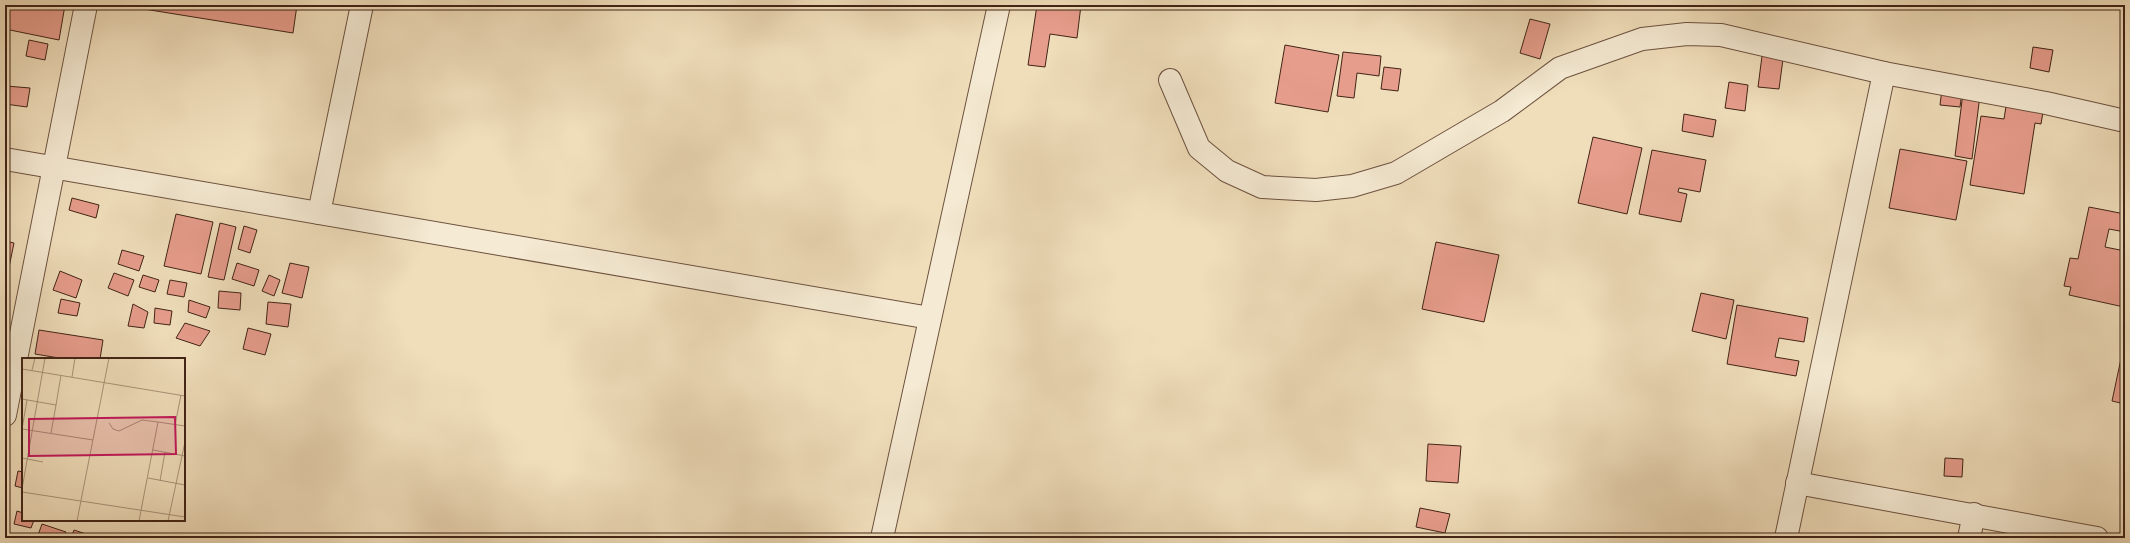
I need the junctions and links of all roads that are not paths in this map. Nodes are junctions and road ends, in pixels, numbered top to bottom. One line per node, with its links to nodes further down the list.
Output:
1 (86, 5): 8 (street)
2 (362, 5): 9 (street)
3 (999, 5): 10 (street)
4 (1884, 72): 5 (street); 6 (street); 12 (street)
5 (1170, 80)
6 (2125, 121)
7 (5, 159): 8 (street)
8 (54, 168): 9 (street); 11 (street)
9 (319, 213): 10 (street)
10 (930, 318): 14 (street)
11 (5, 415)
12 (1797, 483): 13 (street); 15 (street)
13 (1974, 514): 16 (street); 17 (street)
14 (882, 538)
15 (1786, 538)
16 (1969, 538)
17 (2097, 538)

